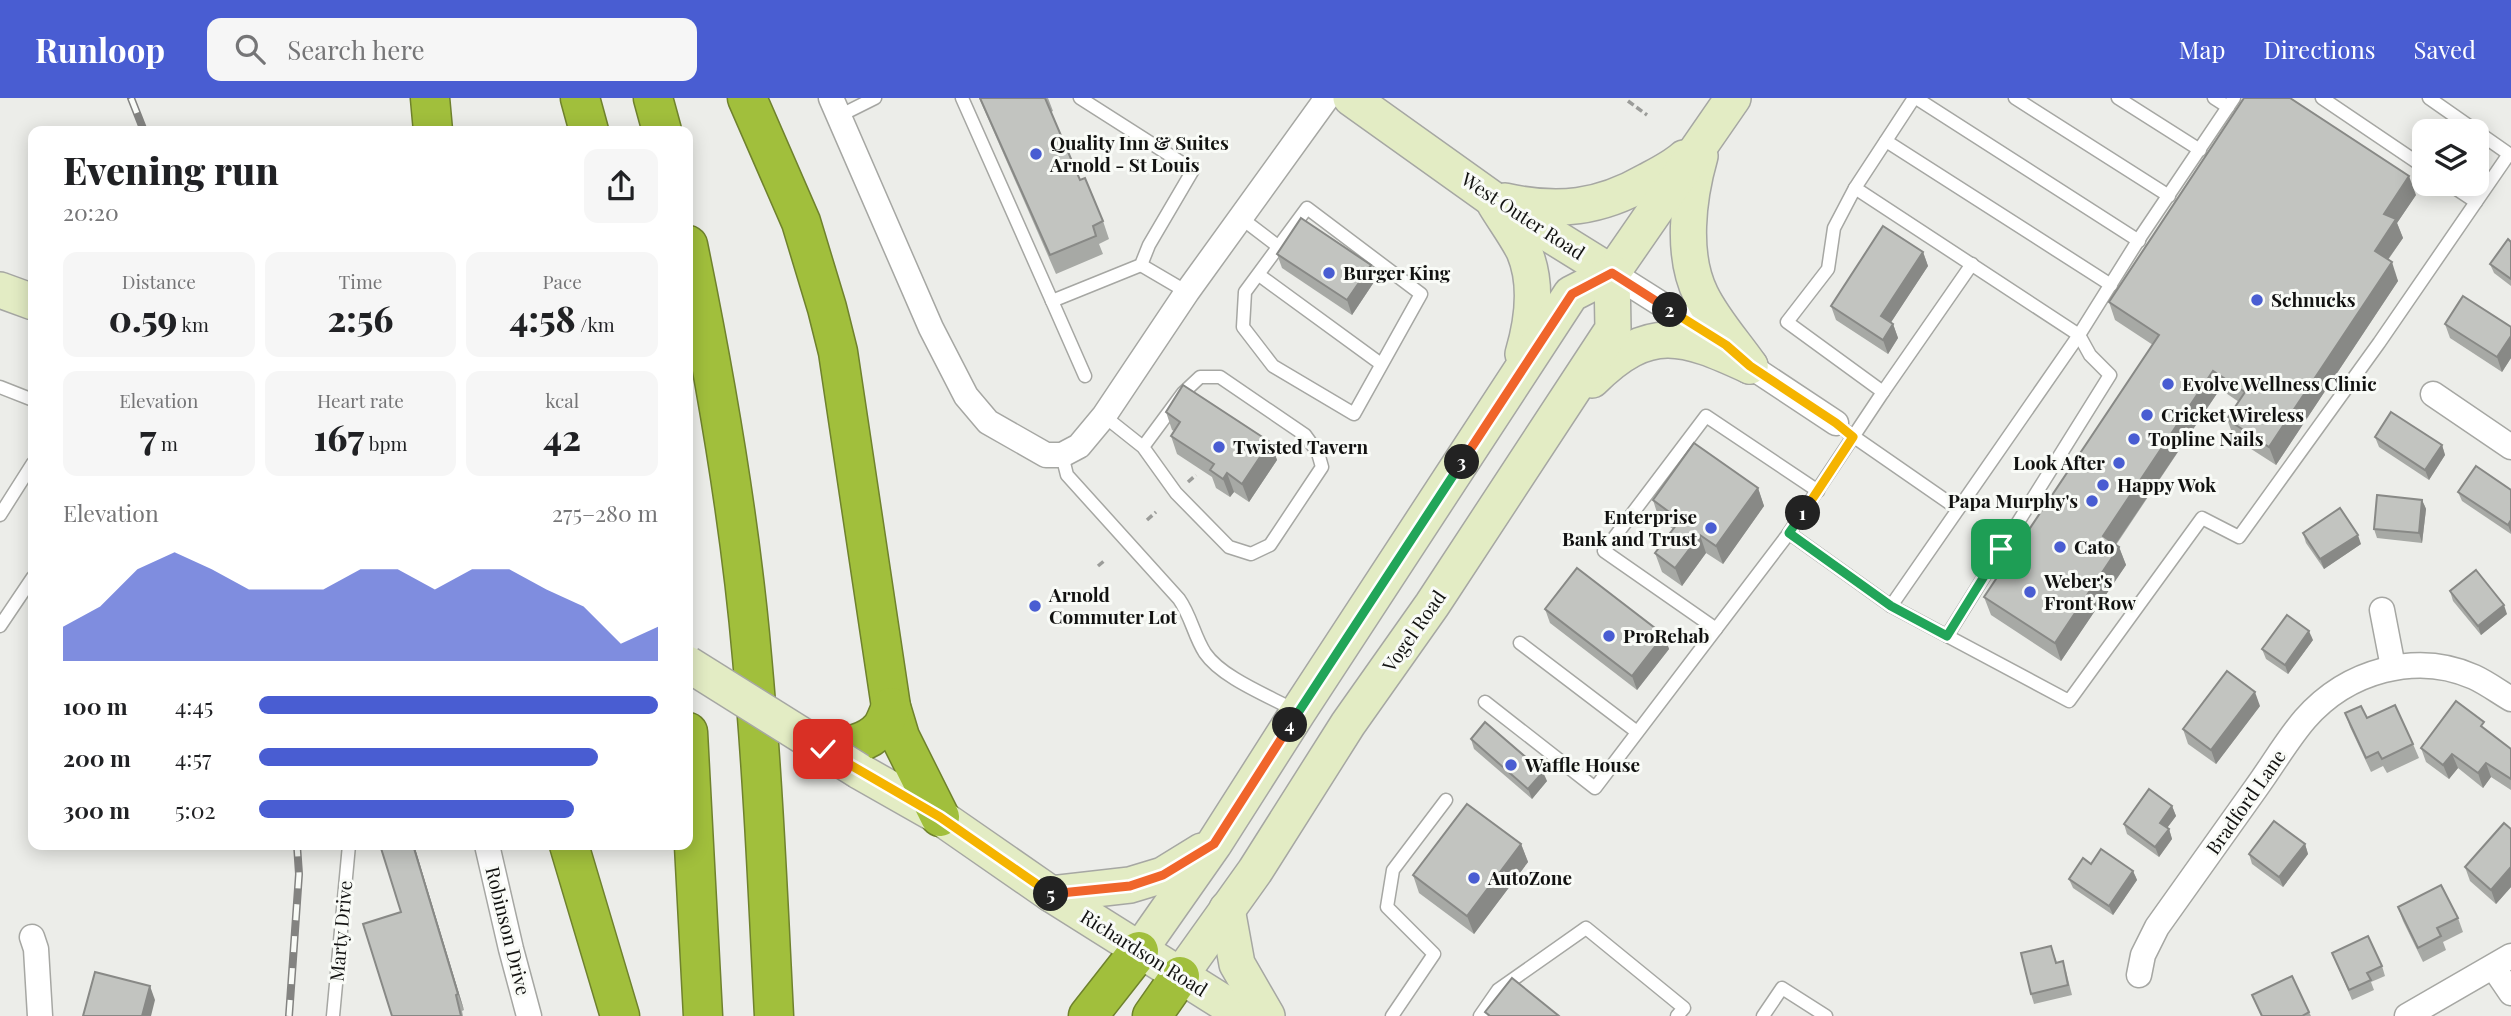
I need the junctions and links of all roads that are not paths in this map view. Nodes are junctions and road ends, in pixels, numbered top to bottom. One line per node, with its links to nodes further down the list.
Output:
1 (430, 98): 19 (highway)
2 (580, 98): 20 (highway)
3 (653, 98): 21 (highway)
4 (747, 98): 76 (highway)
5 (875, 98): 18 (lane)
6 (962, 98): 43 (lane)
7 (1080, 98): 35 (lane)
8 (1326, 98): 31 (street)
9 (1352, 98): 29 (main road, West Outer Road)
10 (1733, 98): 22 (main road)
11 (1915, 98): 23 (lane); 32 (lane)
12 (2015, 98): 27 (lane)
13 (2118, 98): 24 (lane)
14 (2214, 98): 17 (lane)
15 (2322, 98): 25 (lane)
16 (2429, 98): 30 (lane)
17 (2231, 103): 24 (lane)
18 (835, 107): 59 (street)
19 (433, 126)
20 (588, 126)
21 (661, 126)
22 (1704, 140): 29 (main road); 37 (main road); 46 (main road)
23 (1886, 141): 26 (lane); 39 (lane)
24 (2200, 150): 27 (lane)
25 (2412, 159)
26 (1855, 188): 34 (lane); 50 (lane)
27 (2169, 196): 32 (lane)
28 (2467, 196): 30 (lane)
29 (1491, 198): 37 (main road, West Outer Road); 48 (main road)
30 (2476, 202): 70 (lane)
31 (1241, 218): 33 (lane); 41 (street)
32 (2139, 241): 39 (lane)
33 (1279, 247): 38 (lane); 45 (lane)
34 (1972, 264): 44 (lane); 50 (lane)
35 (1141, 265): 41 (lane); 43 (lane)
36 (693, 269): 100 (highway)
37 (1612, 273): 46 (street, West Outer Road); 48 (main road); 55 (main road, Vogel Road)
38 (1259, 275): 45 (lane); 45 (lane)
39 (2111, 285): 44 (lane)
40 (0, 290): 42 (main road)
41 (1186, 292): 54 (street)
42 (28, 300)
43 (1052, 301): 47 (lane)
44 (2079, 335): 62 (lane); 70 (lane)
45 (1381, 364)
46 (1750, 366): 55 (main road); 56 (street, West Outer Road)
47 (1085, 376)
48 (1511, 386): 77 (main road)
49 (4, 389): 52 (lane); 53 (lane)
50 (1883, 392): 56 (lane)
51 (2433, 394): 58 (street)
52 (28, 398)
53 (0, 404)
54 (1104, 416): 57 (lane); 59 (street)
55 (1555, 417): 88 (main road, Vogel Road)
56 (1845, 430): 61 (lane); 62 (lane)
57 (1143, 447): 57 (lane)
58 (2511, 447)
59 (1062, 455): 77 (lane)
60 (28, 471): 63 (lane)
61 (1818, 491): 64 (lane); 69 (lane)
62 (1958, 509): 66 (lane)
63 (0, 515)
64 (1789, 533): 66 (lane); 69 (lane)
65 (28, 584): 68 (lane)
66 (1891, 606): 70 (lane)
67 (2382, 610): 73 (street)
68 (0, 626)
69 (1716, 629): 78 (lane)
70 (1947, 636)
71 (1520, 643): 78 (lane)
72 (693, 667): 79 (main road, Richardson Road, bridge)
73 (2393, 667): 74 (street, Bradford Lane); 92 (street, Bradford Lane)
74 (2511, 699)
75 (1485, 702): 78 (lane)
76 (891, 707): 79 (highway); 81 (highway)
77 (1298, 712): 83 (main road)
78 (1637, 732)
79 (847, 754): 81 (main road, Richardson Road)
80 (1446, 800): 105 (lane)
81 (940, 817): 87 (main road, Richardson Road)
82 (693, 827): 99 (highway)
83 (1214, 844): 87 (main road); 90 (main road)
84 (349, 850): 96 (lane, Marty Drive)
85 (488, 850): 97 (street, Robinson Drive)
86 (570, 850): 98 (highway)
87 (1051, 894): 90 (main road, Richardson Road)
88 (1227, 909): 93 (main road, Vogel Road); 104 (main road)
89 (32, 937): 95 (street)
90 (1139, 951): 93 (main road, Richardson Road); 101 (highway)
91 (2502, 962): 94 (street); 110 (street)
92 (2139, 975)
93 (1180, 976): 102 (highway); 103 (main road, Richardson Road)
94 (2511, 993)
95 (40, 1016)
96 (334, 1016)
97 (529, 1016)
98 (620, 1016)
99 (703, 1016)
100 (774, 1016)
101 (1088, 1016)
102 (1152, 1016)
103 (1245, 1016)
104 (1267, 1016)
105 (1392, 1016)
106 (1480, 1016): 107 (lane)
107 (1677, 1016)
108 (1763, 1016): 109 (lane)
109 (1826, 1016)
110 (2407, 1016)

